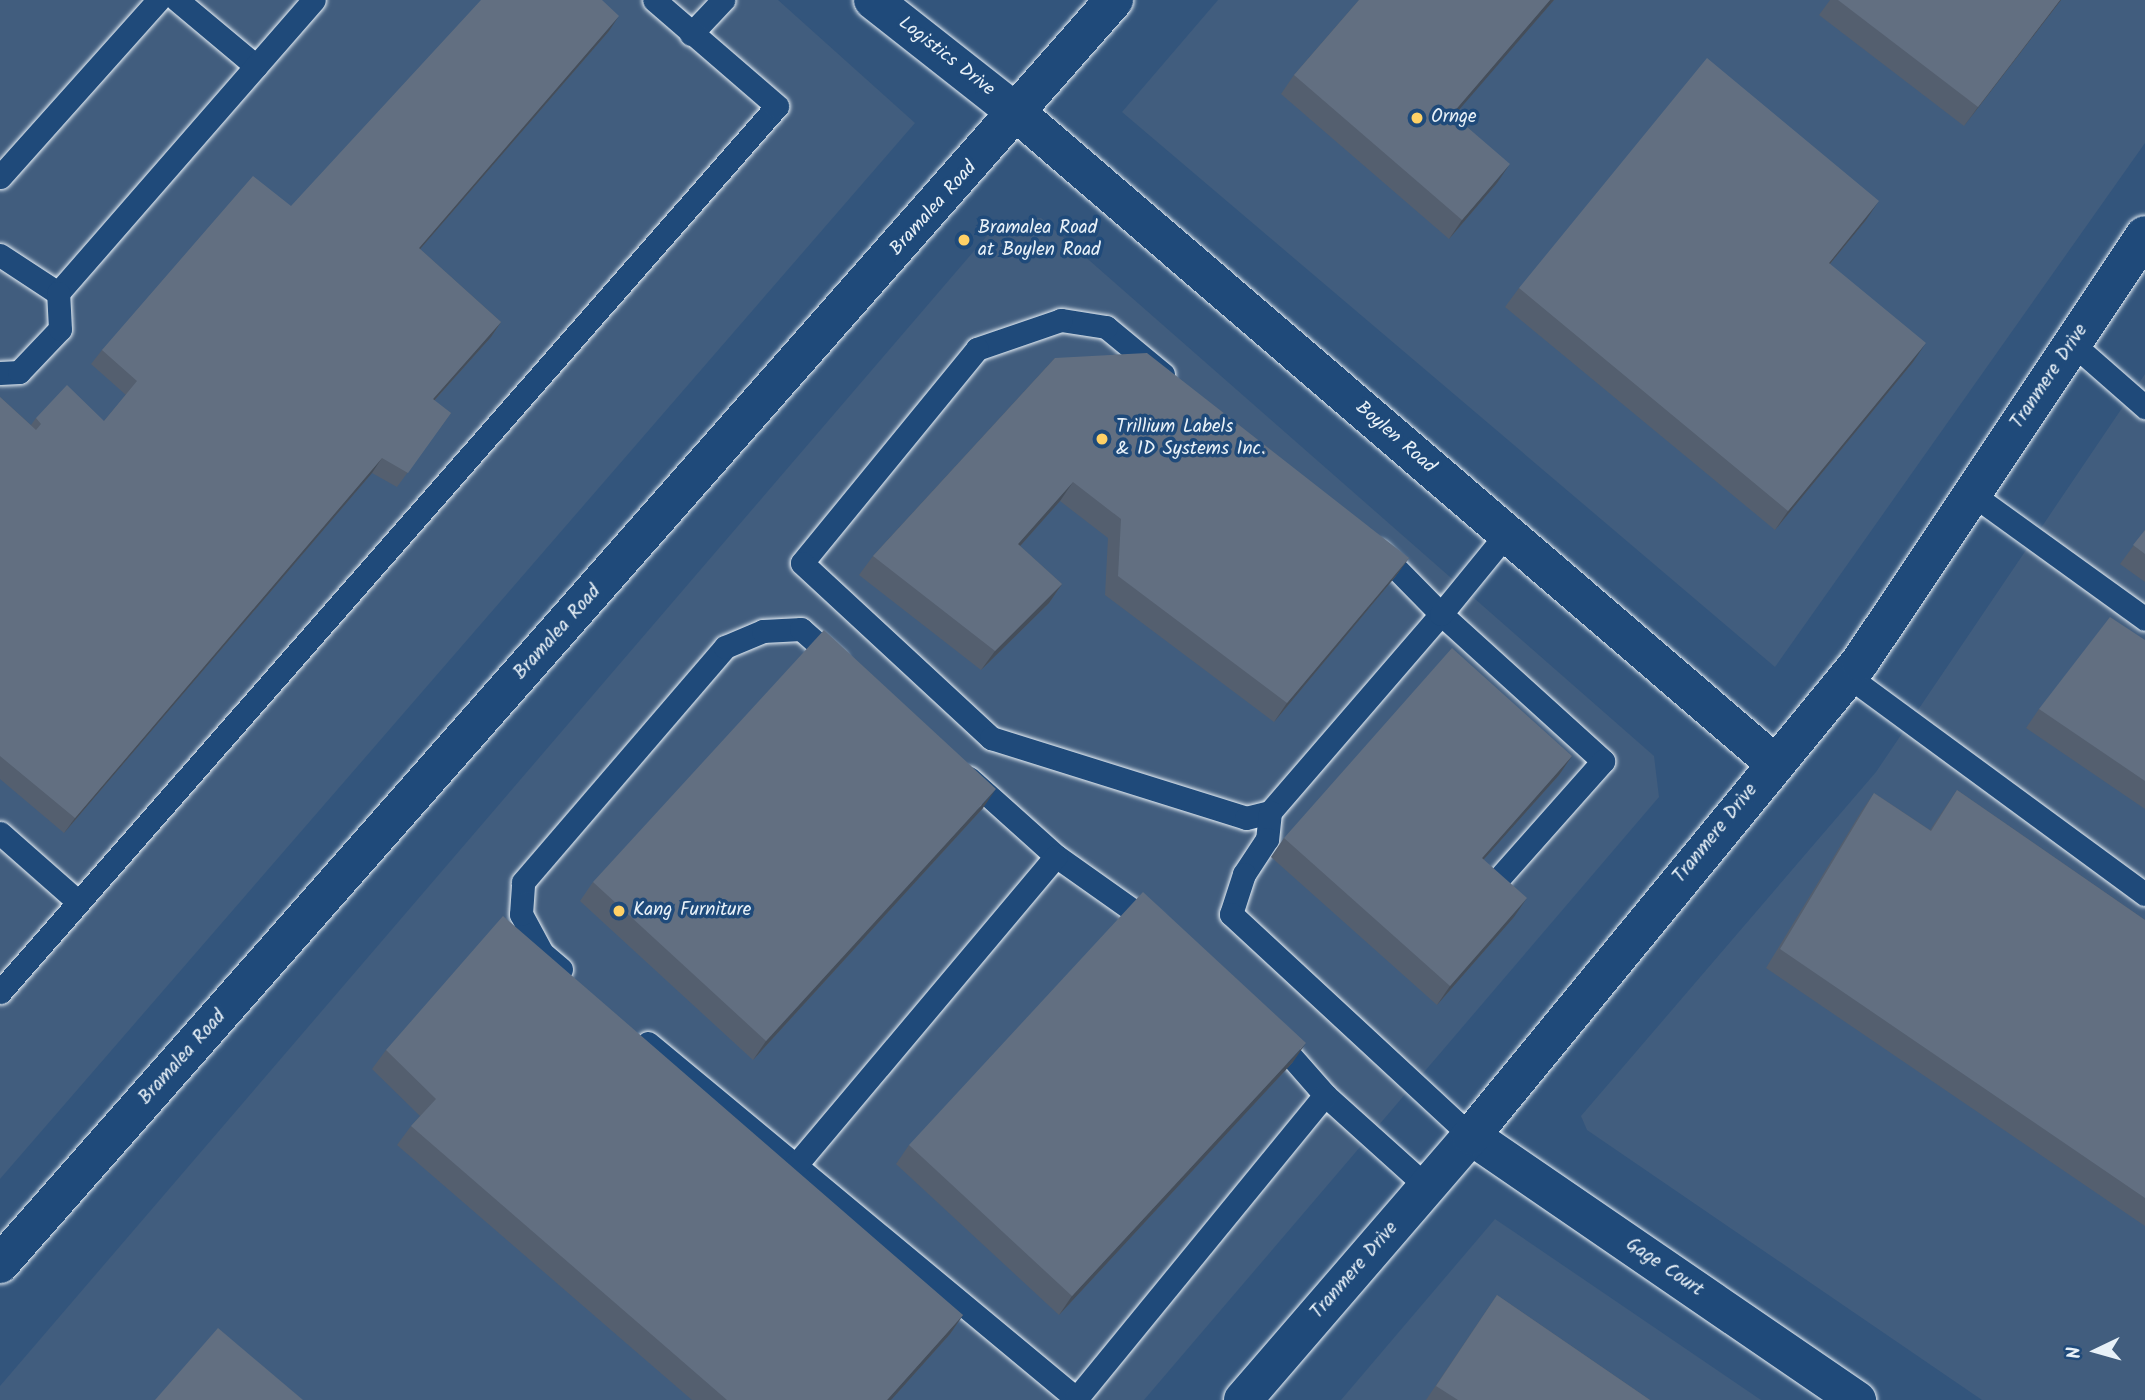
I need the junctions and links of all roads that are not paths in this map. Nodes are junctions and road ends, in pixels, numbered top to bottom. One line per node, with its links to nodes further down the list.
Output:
1 (158, 0): 11 (lane)
2 (177, 0): 9 (lane)
3 (314, 0): 9 (lane)
4 (654, 0): 8 (lane)
5 (723, 0): 8 (lane)
6 (873, 0): 10 (street, Logistics Drive)
7 (1114, 0): 10 (street, Bramalea Road)
8 (691, 34): 33 (lane)
9 (256, 66): 14 (lane)
10 (1018, 114): 21 (street, Boylen Road); 43 (street, Bramalea Road)
11 (0, 177)
12 (2145, 235): 15 (street, Tranmere Drive)
13 (0, 255): 14 (lane)
14 (58, 293): 16 (lane)
15 (2073, 344): 18 (lane); 19 (street, Tranmere Drive)
16 (0, 373)
17 (1180, 387): 28 (lane)
18 (2145, 407)
19 (1972, 494): 23 (lane); 25 (street, Tranmere Drive)
20 (1359, 533): 22 (lane)
21 (1507, 534): 22 (lane); 26 (street, Boylen Road)
22 (1441, 614): 28 (lane); 31 (lane)
23 (2145, 619)
24 (852, 675): 35 (lane)
25 (1848, 676): 26 (street, Tranmere Drive); 32 (lane)
26 (1773, 762): 40 (street, Tranmere Drive)
27 (954, 765): 30 (lane)
28 (1270, 812): 40 (lane)
29 (0, 833): 33 (lane)
30 (1056, 856): 34 (lane); 41 (lane)
31 (1501, 876)
32 (2145, 894)
33 (77, 901): 36 (lane)
34 (1167, 939)
35 (584, 989)
36 (0, 992)
37 (627, 1024): 41 (lane)
38 (1260, 1024): 39 (lane)
39 (1325, 1095): 42 (lane); 44 (lane)
40 (1472, 1136): 42 (street, Tranmere Drive); 46 (street, Gage Court)
41 (795, 1166): 44 (lane)
42 (1427, 1187): 45 (street, Tranmere Drive)
43 (0, 1264)
44 (1077, 1399)
45 (1242, 1400)
46 (1857, 1400)

